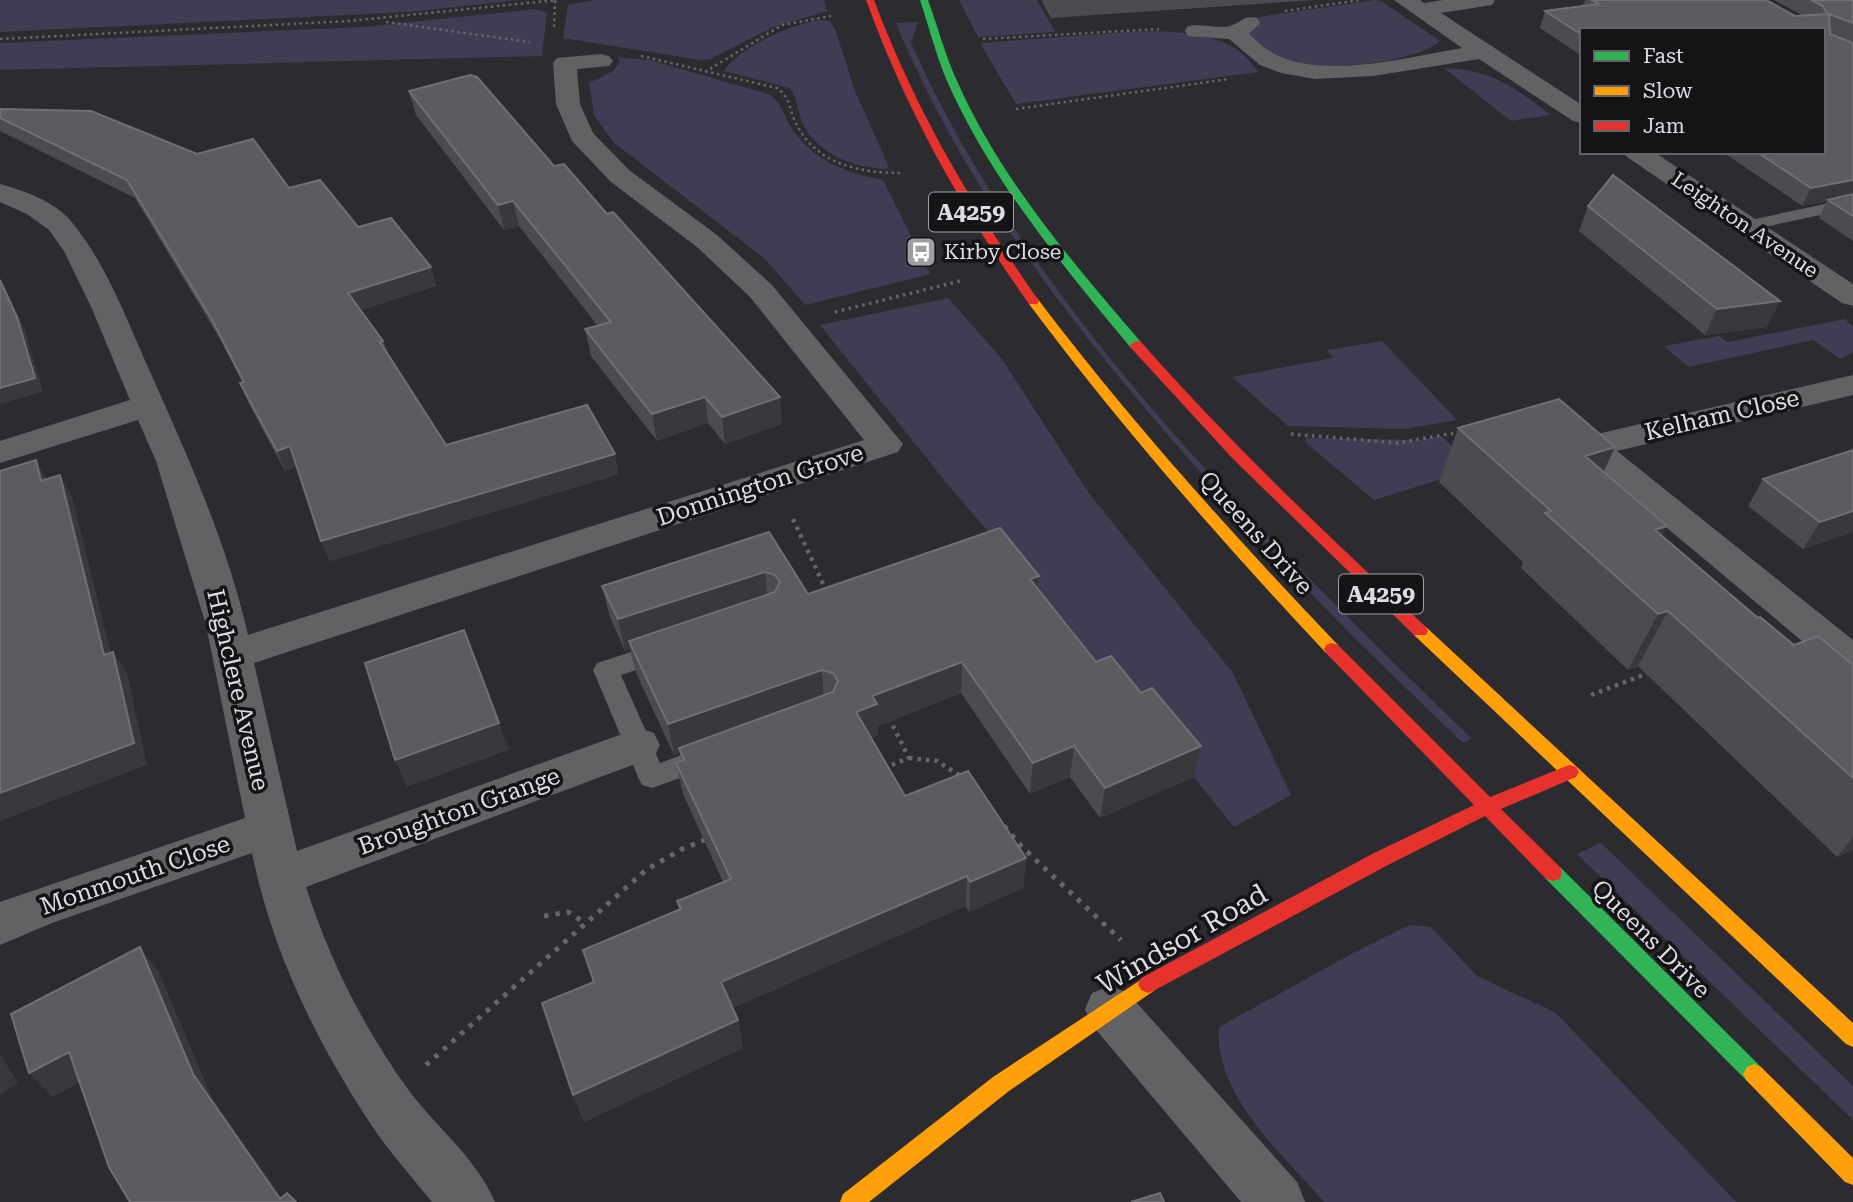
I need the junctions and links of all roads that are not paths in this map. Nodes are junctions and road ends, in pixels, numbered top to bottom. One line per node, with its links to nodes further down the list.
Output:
1 (870, 0): 27 (main road, Queens Drive / A4259)
2 (924, 0): 26 (main road, Queens Drive / A4259)
3 (1484, 0): 4 (street)
4 (1413, 5): 6 (street)
5 (1196, 32): 6 (street)
6 (1482, 51): 8 (street)
7 (615, 57): 22 (street, Donnington Grove)
8 (1580, 115)
9 (1639, 154): 12 (street, Leighton Avenue)
10 (0, 192): 15 (street, Highclere Avenue)
11 (1853, 203): 12 (lane)
12 (1746, 226): 13 (street, Leighton Avenue)
13 (1853, 297)
14 (1853, 385): 17 (street, Kelham Close)
15 (149, 405): 18 (street); 22 (street, Highclere Avenue)
16 (1558, 420): 17 (street, Kelham Close)
17 (1591, 446): 19 (street, Kelham Close)
18 (0, 452)
19 (1798, 617): 20 (street); 23 (street, Kelham Close)
20 (1759, 631)
21 (693, 641): 24 (lane)
22 (232, 655): 28 (street, Highclere Avenue)
23 (1853, 662)
24 (639, 745): 25 (lane); 29 (street, Broughton Grange)
25 (726, 750)
26 (1570, 772): 27 (main road, Windsor Road); 32 (main road, Queens Drive / A4259)
27 (1486, 807): 31 (main road, Windsor Road); 33 (main road, Queens Drive / A4259)
28 (270, 828): 29 (street, Highclere Avenue); 30 (street, Monmouth Close)
29 (280, 877): 34 (street, Highclere Avenue)
30 (0, 924)
31 (1110, 1009): 35 (main road, Windsor Road); 36 (street)
32 (1850, 1030)
33 (1853, 1174)
34 (467, 1202)
35 (851, 1202)
36 (1277, 1202)

